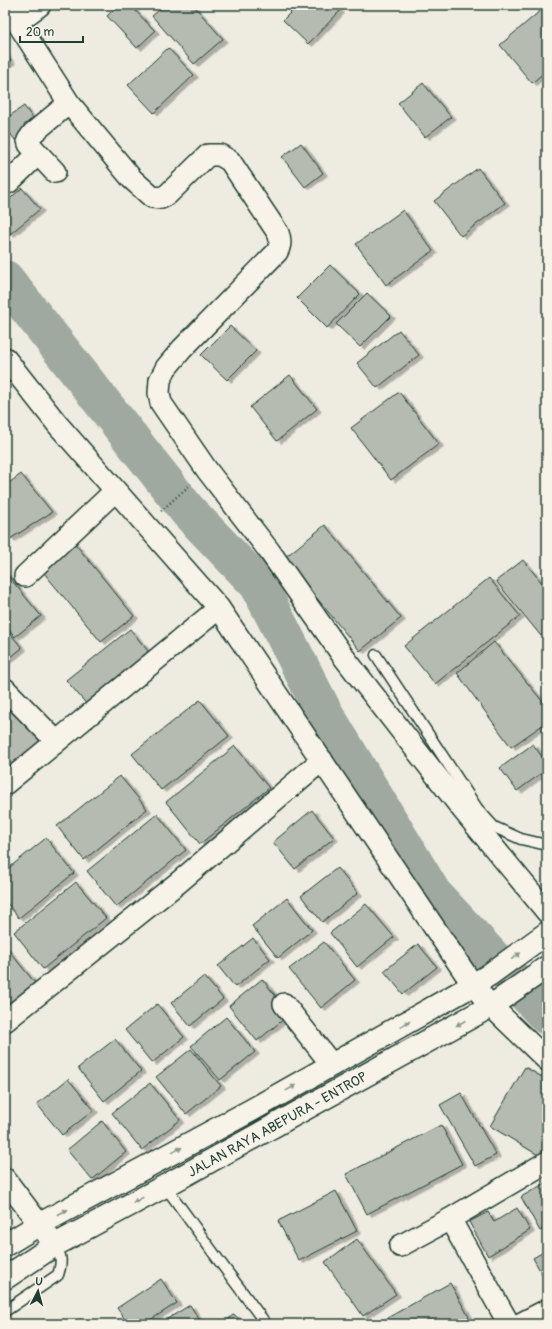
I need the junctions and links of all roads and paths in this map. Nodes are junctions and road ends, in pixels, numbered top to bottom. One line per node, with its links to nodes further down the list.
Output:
1 (40, 5): 2 (street)
2 (11, 14): 3 (street)
3 (69, 103): 4 (street); 19 (street)
4 (38, 154): 5 (street); 6 (street)
5 (55, 172)
6 (5, 184)
7 (5, 358): 9 (street)
8 (189, 485): 10 (path)
9 (115, 491): 11 (street); 12 (street)
10 (165, 507)
11 (25, 576)
12 (219, 608): 15 (street); 16 (street)
13 (376, 655): 18 (lane)
14 (5, 689): 15 (street)
15 (56, 741): 17 (street)
16 (322, 760): 22 (street); 25 (street)
17 (5, 784)
18 (547, 845)
19 (547, 912)
20 (545, 935): 22 (highway, one-way to 20)
21 (547, 967): 23 (highway, JALAN RAYA ABEPURA - ENTROP)
22 (481, 980): 23 (street); 27 (highway, one-way to 22)
23 (498, 1001): 26 (street); 30 (highway, JALAN RAYA ABEPURA - ENTROP, one-way to 30)
24 (284, 1004): 27 (street)
25 (5, 1021)
26 (547, 1060)
27 (332, 1065): 32 (highway, one-way to 27)
28 (547, 1162): 31 (street)
29 (5, 1179): 32 (street)
30 (165, 1186): 33 (highway, JALAN RAYA ABEPURA - ENTROP, one-way to 33); 39 (lane)
31 (450, 1219): 35 (street); 40 (street)
32 (40, 1224): 33 (street); 34 (highway)
33 (56, 1245): 36 (highway, JALAN RAYA ABEPURA - ENTROP); 38 (lane)
34 (5, 1246)
35 (400, 1246)
36 (5, 1278)
37 (547, 1310): 41 (street)
38 (5, 1311)
39 (266, 1324)
40 (509, 1324)
41 (520, 1324)

